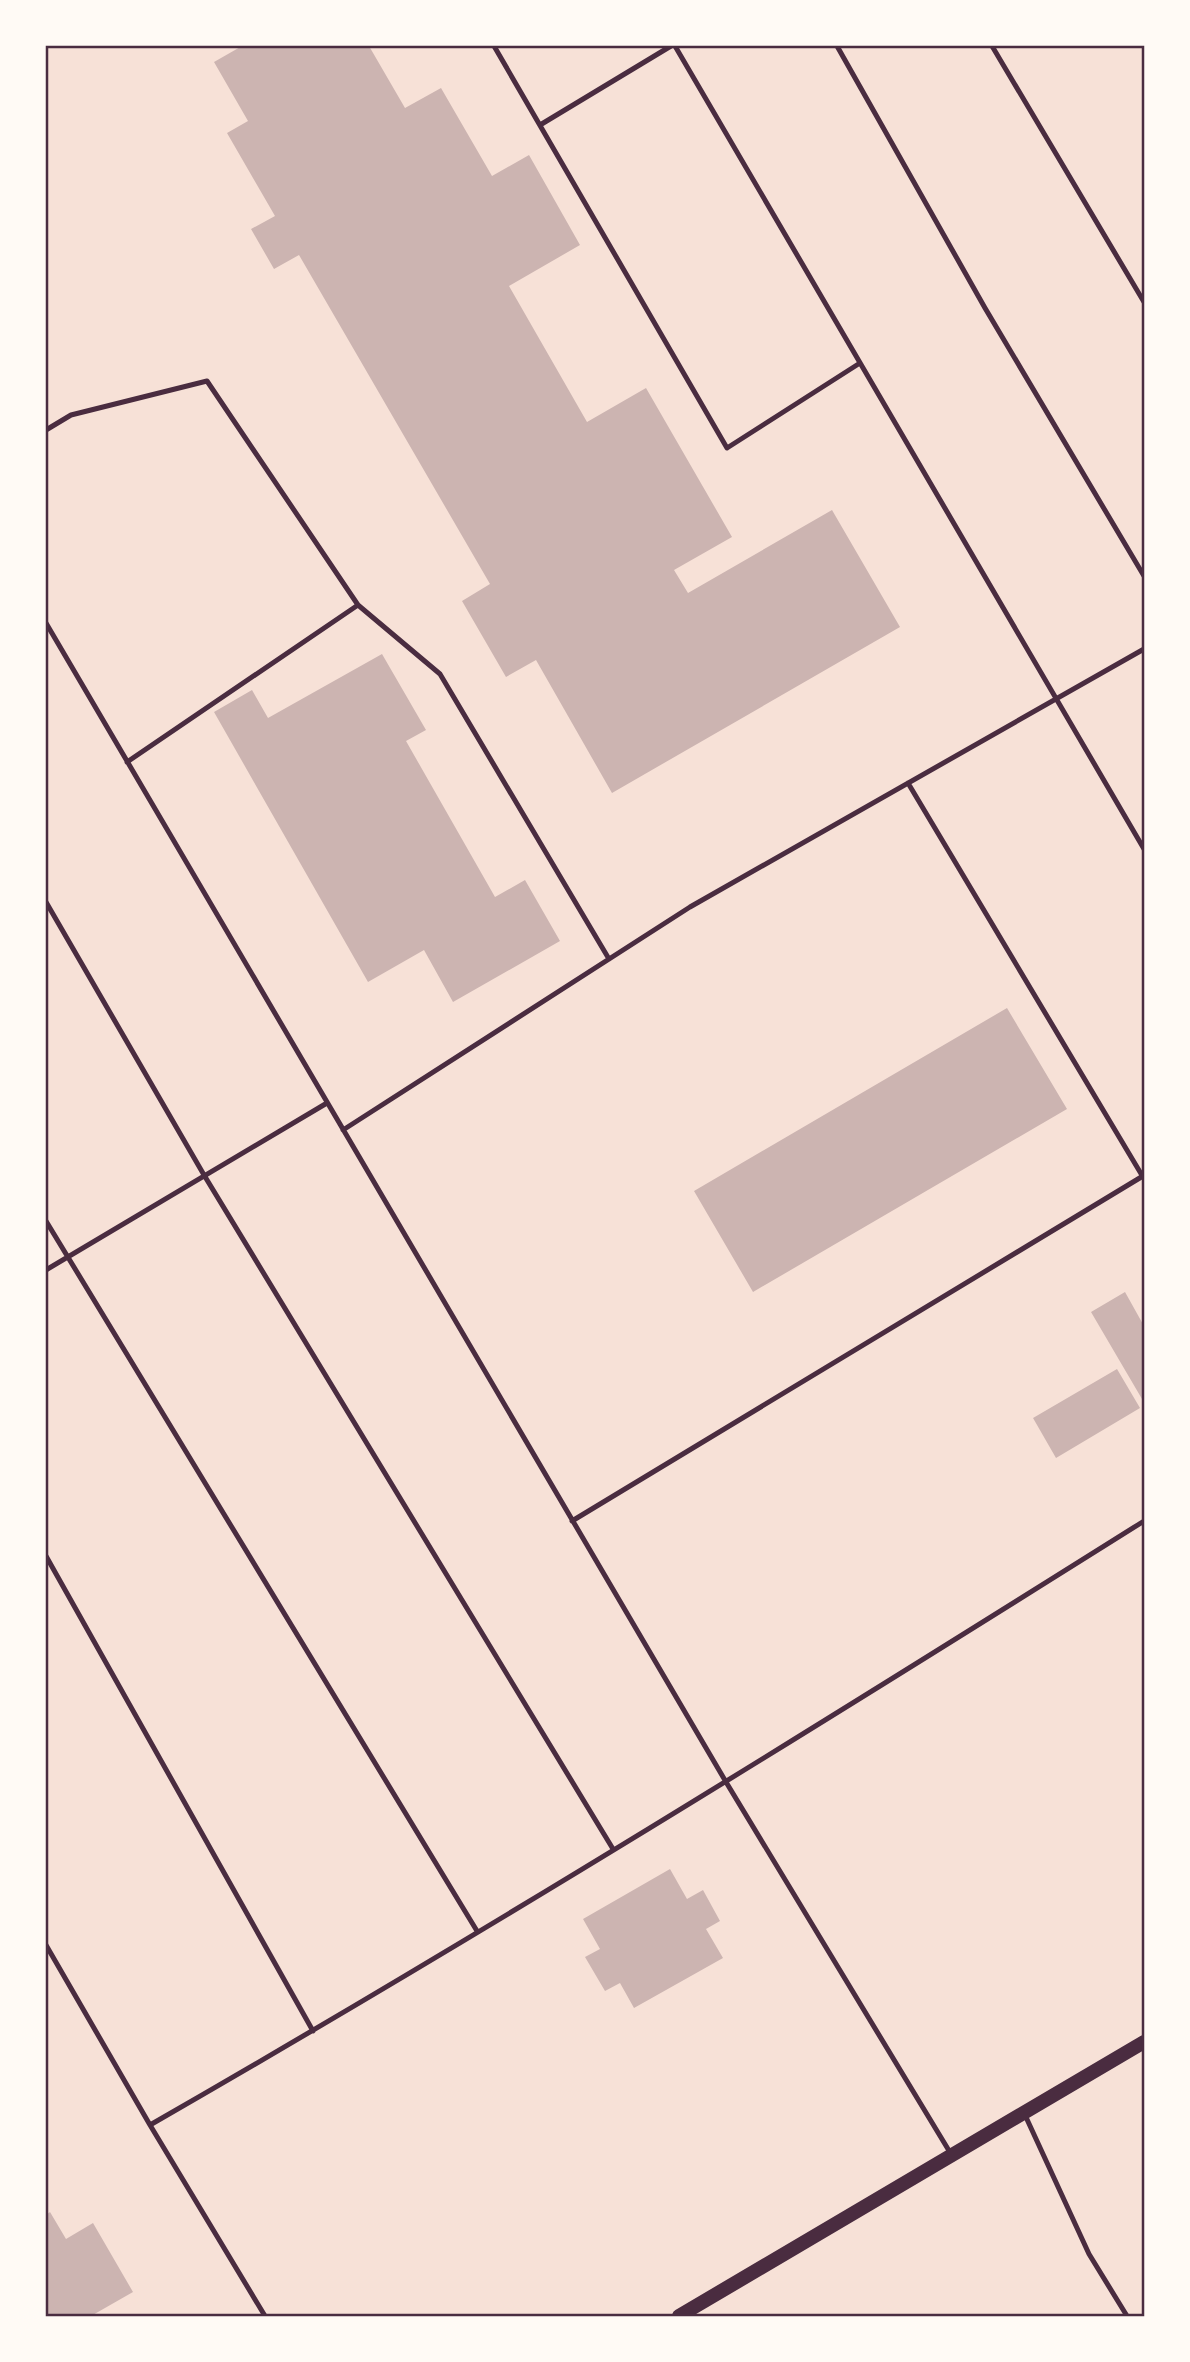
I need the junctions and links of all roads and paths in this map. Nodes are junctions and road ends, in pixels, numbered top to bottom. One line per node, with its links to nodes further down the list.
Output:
1 (494, 46): 5 (lane)
2 (673, 46): 5 (lane); 7 (lane)
3 (837, 46): 9 (lane)
4 (992, 46): 6 (lane)
5 (540, 125): 7 (lane)
6 (1144, 302)
7 (860, 363): 13 (lane)
8 (46, 430): 10 (lane)
9 (1144, 576)
10 (358, 605): 14 (lane); 18 (lane)
11 (46, 623): 14 (lane)
12 (1144, 649): 13 (lane)
13 (1056, 699): 15 (lane); 16 (lane)
14 (127, 762): 19 (lane)
15 (908, 783): 18 (lane); 22 (lane)
16 (1144, 849)
17 (46, 902): 21 (lane)
18 (609, 959): 20 (lane)
19 (327, 1103): 20 (lane); 21 (lane)
20 (343, 1130): 26 (lane)
21 (204, 1175): 24 (lane); 30 (lane)
22 (1144, 1178): 26 (lane)
23 (46, 1221): 24 (lane)
24 (68, 1256): 25 (lane); 31 (lane)
25 (46, 1270)
26 (572, 1521): 29 (lane)
27 (1144, 1521): 29 (lane)
28 (46, 1556): 33 (lane)
29 (726, 1783): 30 (lane); 37 (lane)
30 (613, 1849): 31 (lane)
31 (477, 1931): 33 (lane)
32 (46, 1945): 36 (lane)
33 (313, 2031): 36 (lane)
34 (1144, 2042): 35 (main road)
35 (1023, 2112): 37 (main road); 40 (lane)
36 (150, 2125): 38 (lane)
37 (951, 2154): 39 (main road)
38 (265, 2316)
39 (679, 2316)
40 (1127, 2316)

